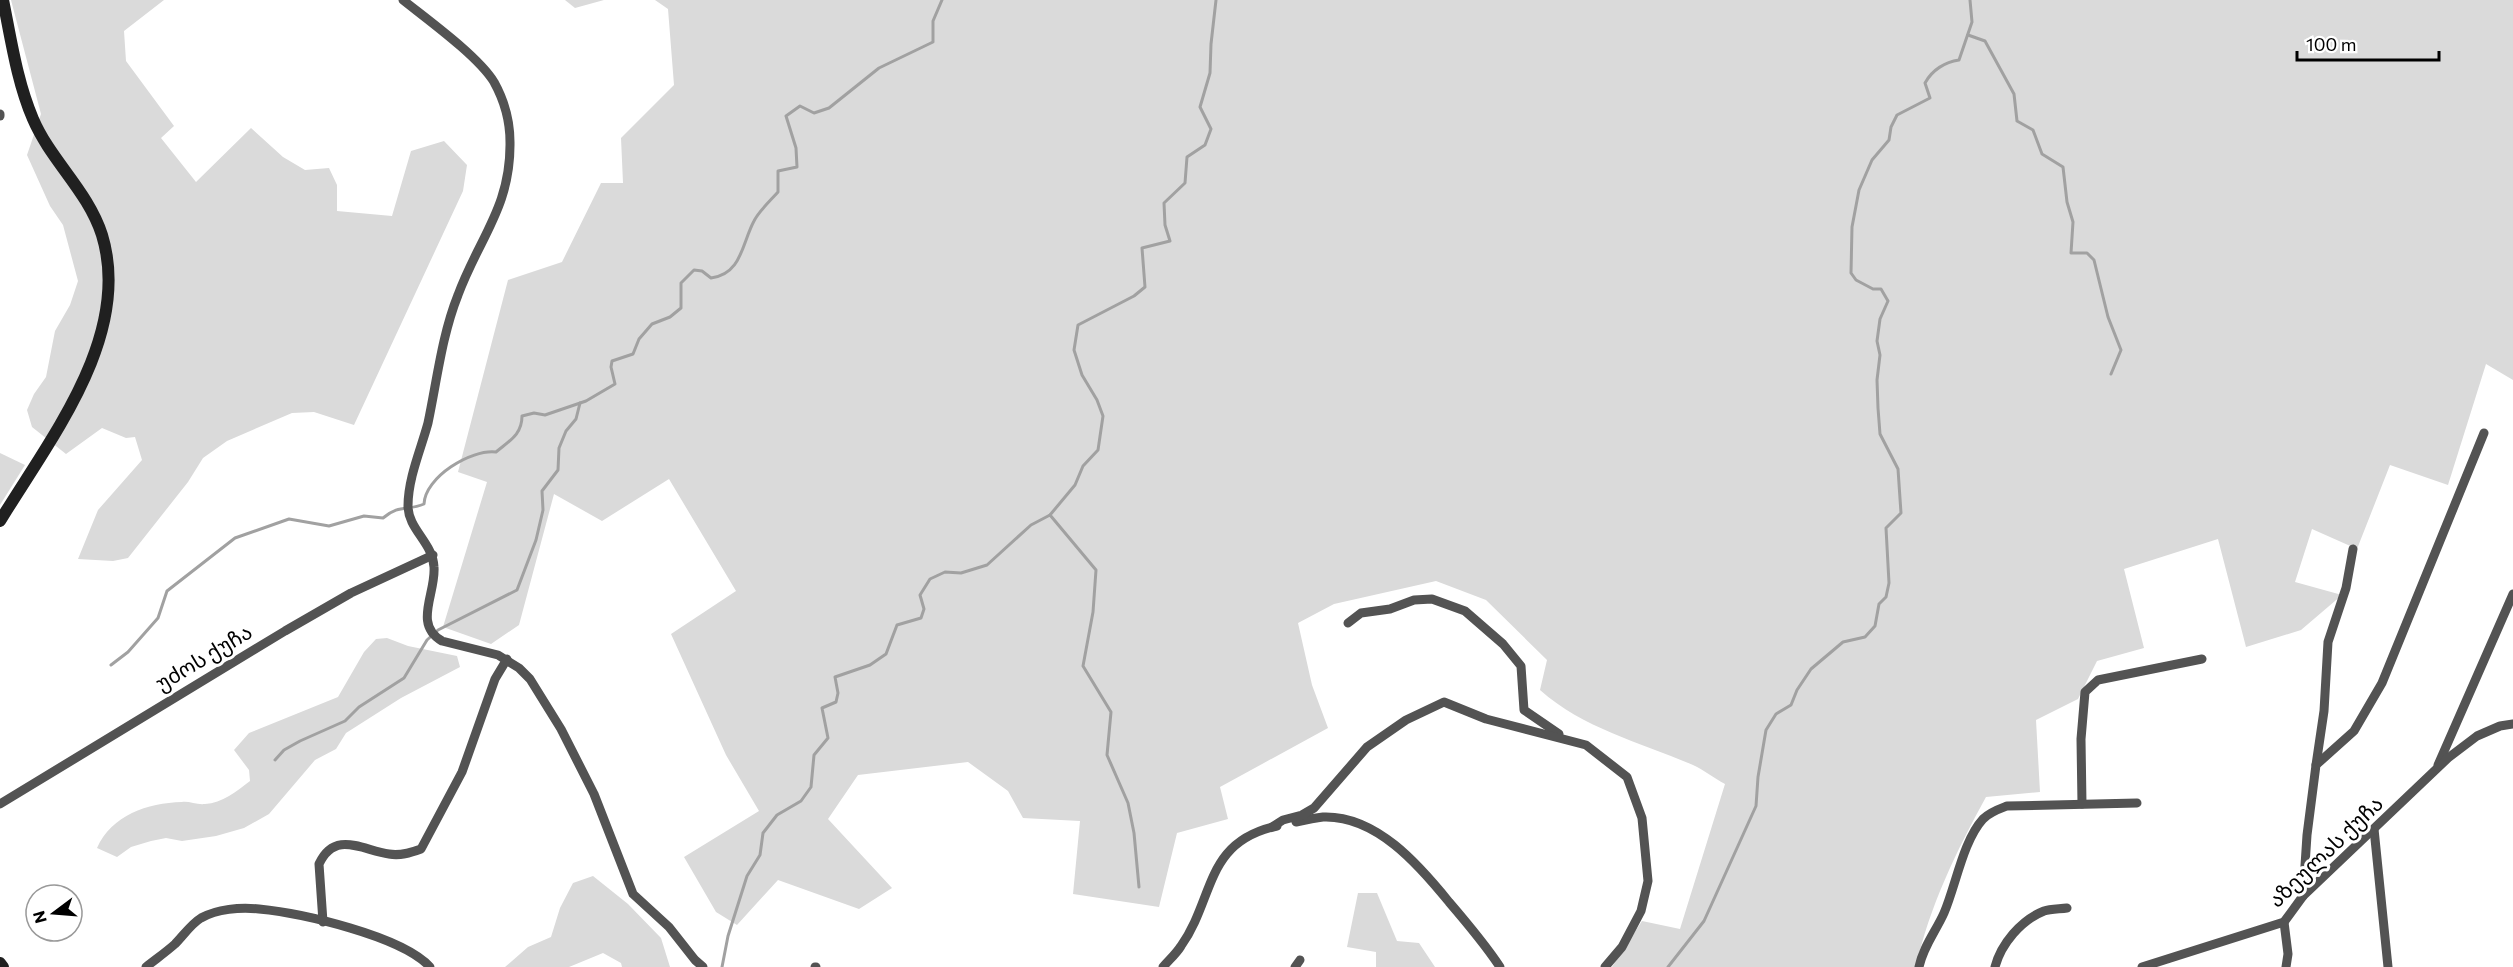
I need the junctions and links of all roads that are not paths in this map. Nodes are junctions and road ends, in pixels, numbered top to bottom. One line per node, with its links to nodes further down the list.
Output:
1 (3, 0): 3 (street); 5 (main road)
2 (403, 0): 7 (street)
3 (0, 7)
4 (2484, 433): 14 (street)
5 (0, 521)
6 (2353, 549): 14 (street)
7 (433, 555): 10 (street); 17 (street, უძოს ქუჩა)
8 (2513, 594): 15 (street)
9 (1348, 623): 13 (street)
10 (507, 659): 23 (street); 29 (street)
11 (2202, 659): 18 (street)
12 (2513, 724): 15 (street, აზეულას ქუჩა)
13 (1564, 738): 19 (street); 32 (street)
14 (2316, 765): 21 (street)
15 (2436, 770): 20 (street, აზეულას ქუჩა)
16 (2138, 803): 18 (street)
17 (0, 804)
18 (2082, 804): 33 (street)
19 (1272, 827): 30 (street); 31 (street)
20 (2374, 829): 21 (street, აზეულას ქუჩა); 37 (street)
21 (2303, 896): 24 (street, აზეულას ქუჩა)
22 (2067, 908): 34 (street)
23 (323, 922): 27 (street); 28 (street)
24 (2284, 922): 35 (street, აზეულას ქუჩა); 36 (street)
25 (0, 963): 26 (main road)
26 (3, 967)
27 (146, 967)
28 (430, 967)
29 (704, 967)
30 (1163, 967)
31 (1500, 967)
32 (1605, 967)
33 (1919, 967)
34 (1995, 967)
35 (2142, 967)
36 (2286, 967)
37 (2388, 967)

